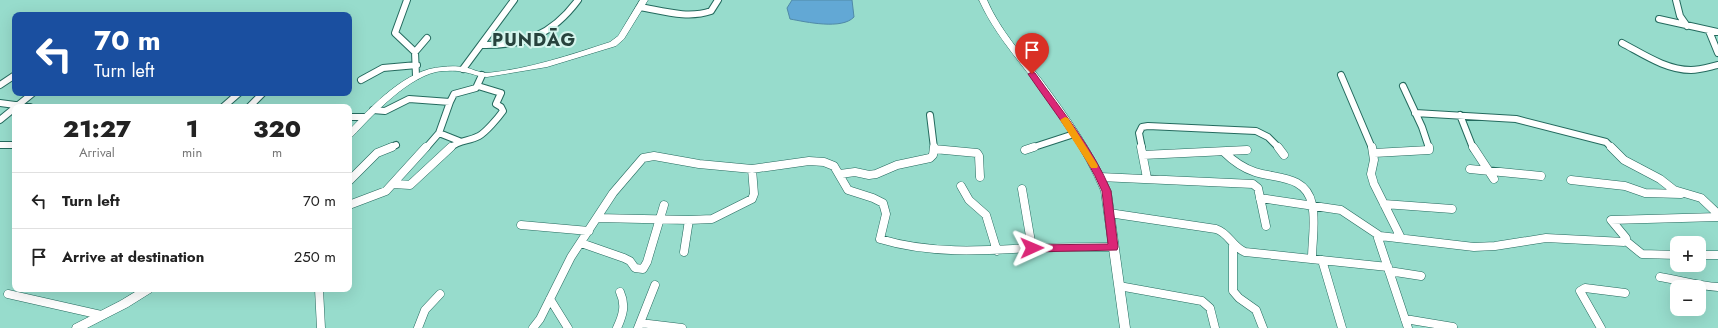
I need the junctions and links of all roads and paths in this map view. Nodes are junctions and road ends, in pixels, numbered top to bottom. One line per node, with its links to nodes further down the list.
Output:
1 (408, 0): 15 (street)
2 (514, 0): 14 (street)
3 (578, 0): 14 (street)
4 (718, 0): 7 (street)
5 (983, 0): 47 (street)
6 (1676, 0): 9 (street)
7 (642, 3): 20 (street)
8 (1659, 19): 9 (street)
9 (1687, 26): 10 (street)
10 (1709, 31): 11 (street); 16 (street)
11 (1718, 32)
12 (427, 38): 15 (street)
13 (1622, 43): 18 (street)
14 (481, 45): 19 (street)
15 (415, 52): 17 (street)
16 (1718, 54)
17 (417, 65): 22 (street); 24 (street)
18 (1718, 65)
19 (463, 68): 20 (street); 22 (street)
20 (482, 75): 26 (street)
21 (1341, 75): 56 (street)
22 (416, 76): 38 (street)
23 (12, 77): 25 (street)
24 (361, 80)
25 (0, 85)
26 (478, 86): 31 (street); 48 (street)
27 (1402, 86): 39 (street)
28 (29, 96): 34 (street)
29 (236, 96): 35 (street)
30 (260, 96): 36 (street)
31 (450, 102): 38 (street); 46 (street)
32 (0, 103): 33 (street)
33 (12, 104)
34 (18, 104)
35 (226, 104)
36 (252, 104)
37 (12, 109): 44 (street)
38 (373, 110): 42 (street)
39 (1415, 113): 41 (street); 56 (street)
40 (930, 115): 52 (street)
41 (1460, 115): 61 (street); 73 (street)
42 (365, 117): 43 (street); 45 (street)
43 (352, 118)
44 (0, 120)
45 (352, 132)
46 (439, 132): 48 (street); 70 (street)
47 (1074, 134): 53 (street); 65 (street)
48 (459, 141): 70 (street)
49 (0, 144): 50 (street)
50 (12, 145)
51 (396, 145): 66 (street)
52 (934, 149): 62 (street); 64 (street)
53 (1025, 150)
54 (1247, 150): 55 (street)
55 (1224, 152): 57 (street); 78 (street)
56 (1374, 153): 76 (street)
57 (1143, 155): 58 (street); 67 (street)
58 (1284, 155)
59 (752, 168): 62 (street); 82 (street); 84 (street)
60 (1470, 169): 61 (street)
61 (1488, 172): 63 (street); 68 (street)
62 (840, 174): 95 (street)
63 (1541, 176)
64 (980, 177)
65 (1100, 177): 67 (street); 80 (street)
66 (352, 178)
67 (1147, 178): 74 (street)
68 (1494, 179)
69 (1571, 180): 73 (street)
70 (393, 184): 75 (street)
71 (961, 186): 95 (street)
72 (1022, 189): 94 (street)
73 (1690, 194): 81 (street)
74 (1260, 198): 78 (street); 86 (street)
75 (352, 204)
76 (1384, 204): 79 (street); 89 (street)
77 (664, 205): 83 (street)
78 (1312, 205): 88 (street); 100 (street)
79 (1452, 209)
80 (1109, 213): 92 (street); 93 (street)
81 (1718, 215): 90 (street)
82 (598, 218): 83 (street); 87 (street)
83 (659, 220): 84 (street); 91 (street)
84 (689, 220): 96 (street)
85 (521, 225): 87 (street)
86 (1266, 226)
87 (589, 230): 91 (street)
88 (1380, 236): 89 (street); 102 (street)
89 (1401, 238): 90 (street)
90 (1626, 240): 99 (street)
91 (581, 243): 114 (street)
92 (1233, 246): 100 (street); 128 (street)
93 (1113, 247): 94 (street); 106 (street)
94 (1032, 248): 95 (street)
95 (997, 251)
96 (684, 252)
97 (1706, 255): 98 (street)
98 (1718, 255)
99 (1670, 256)
100 (1312, 259): 101 (street)
101 (1322, 260): 102 (street); 129 (street)
102 (1388, 269): 103 (street); 116 (street)
103 (1421, 276)
104 (1660, 277): 107 (street)
105 (655, 285): 117 (street)
106 (1119, 286): 126 (street); 127 (street)
107 (1718, 287)
108 (143, 292): 115 (street)
109 (319, 292): 120 (street)
110 (620, 292): 124 (street)
111 (1625, 293): 131 (street)
112 (8, 294): 115 (street)
113 (440, 294): 121 (street)
114 (550, 299): 122 (street); 123 (street)
115 (101, 315): 119 (street)
116 (1405, 319): 118 (street); 130 (street)
117 (639, 326): 125 (street)
118 (1453, 327)
119 (77, 328)
120 (322, 328)
121 (418, 328)
122 (533, 328)
123 (568, 328)
124 (618, 328)
125 (682, 328)
126 (1125, 328)
127 (1215, 328)
128 (1263, 328)
129 (1342, 328)
130 (1408, 328)
131 (1601, 328)

